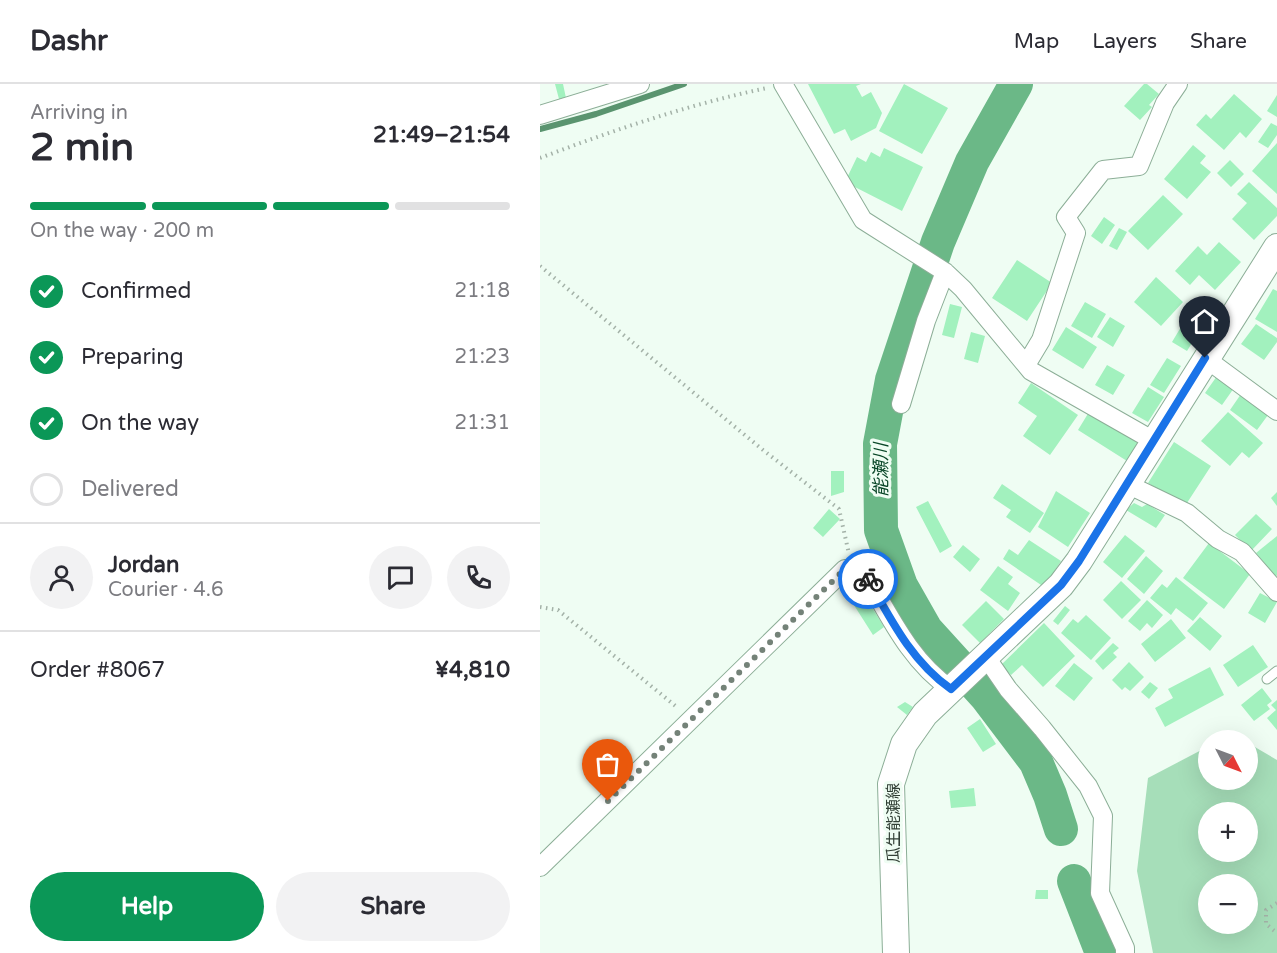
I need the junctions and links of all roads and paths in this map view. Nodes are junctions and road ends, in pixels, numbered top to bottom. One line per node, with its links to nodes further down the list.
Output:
1 (640, 84): 4 (street)
2 (783, 84): 5 (path); 8 (street)
3 (1178, 84): 10 (street)
4 (540, 115)
5 (540, 158)
6 (1277, 247): 9 (main road, 瓜生能瀬線)
7 (540, 266): 15 (path)
8 (945, 272): 10 (street); 11 (street)
9 (1205, 358): 12 (street); 13 (main road, 瓜生能瀬線)
10 (1026, 365): 13 (street)
11 (901, 404)
12 (1277, 411)
13 (1154, 441): 14 (main road, 瓜生能瀬線)
14 (1127, 484): 16 (street); 18 (main road, 瓜生能瀬線)
15 (853, 572): 21 (street); 22 (street)
16 (1277, 592)
17 (540, 607): 22 (path)
18 (986, 657): 21 (main road, 瓜生能瀬線); 27 (street)
19 (1277, 671): 20 (lane)
20 (1268, 679)
21 (951, 689): 26 (main road, 瓜生能瀬線)
22 (692, 720): 23 (street)
23 (540, 867)
24 (1277, 903): 25 (path)
25 (1277, 933)
26 (896, 953)
27 (1125, 953)

